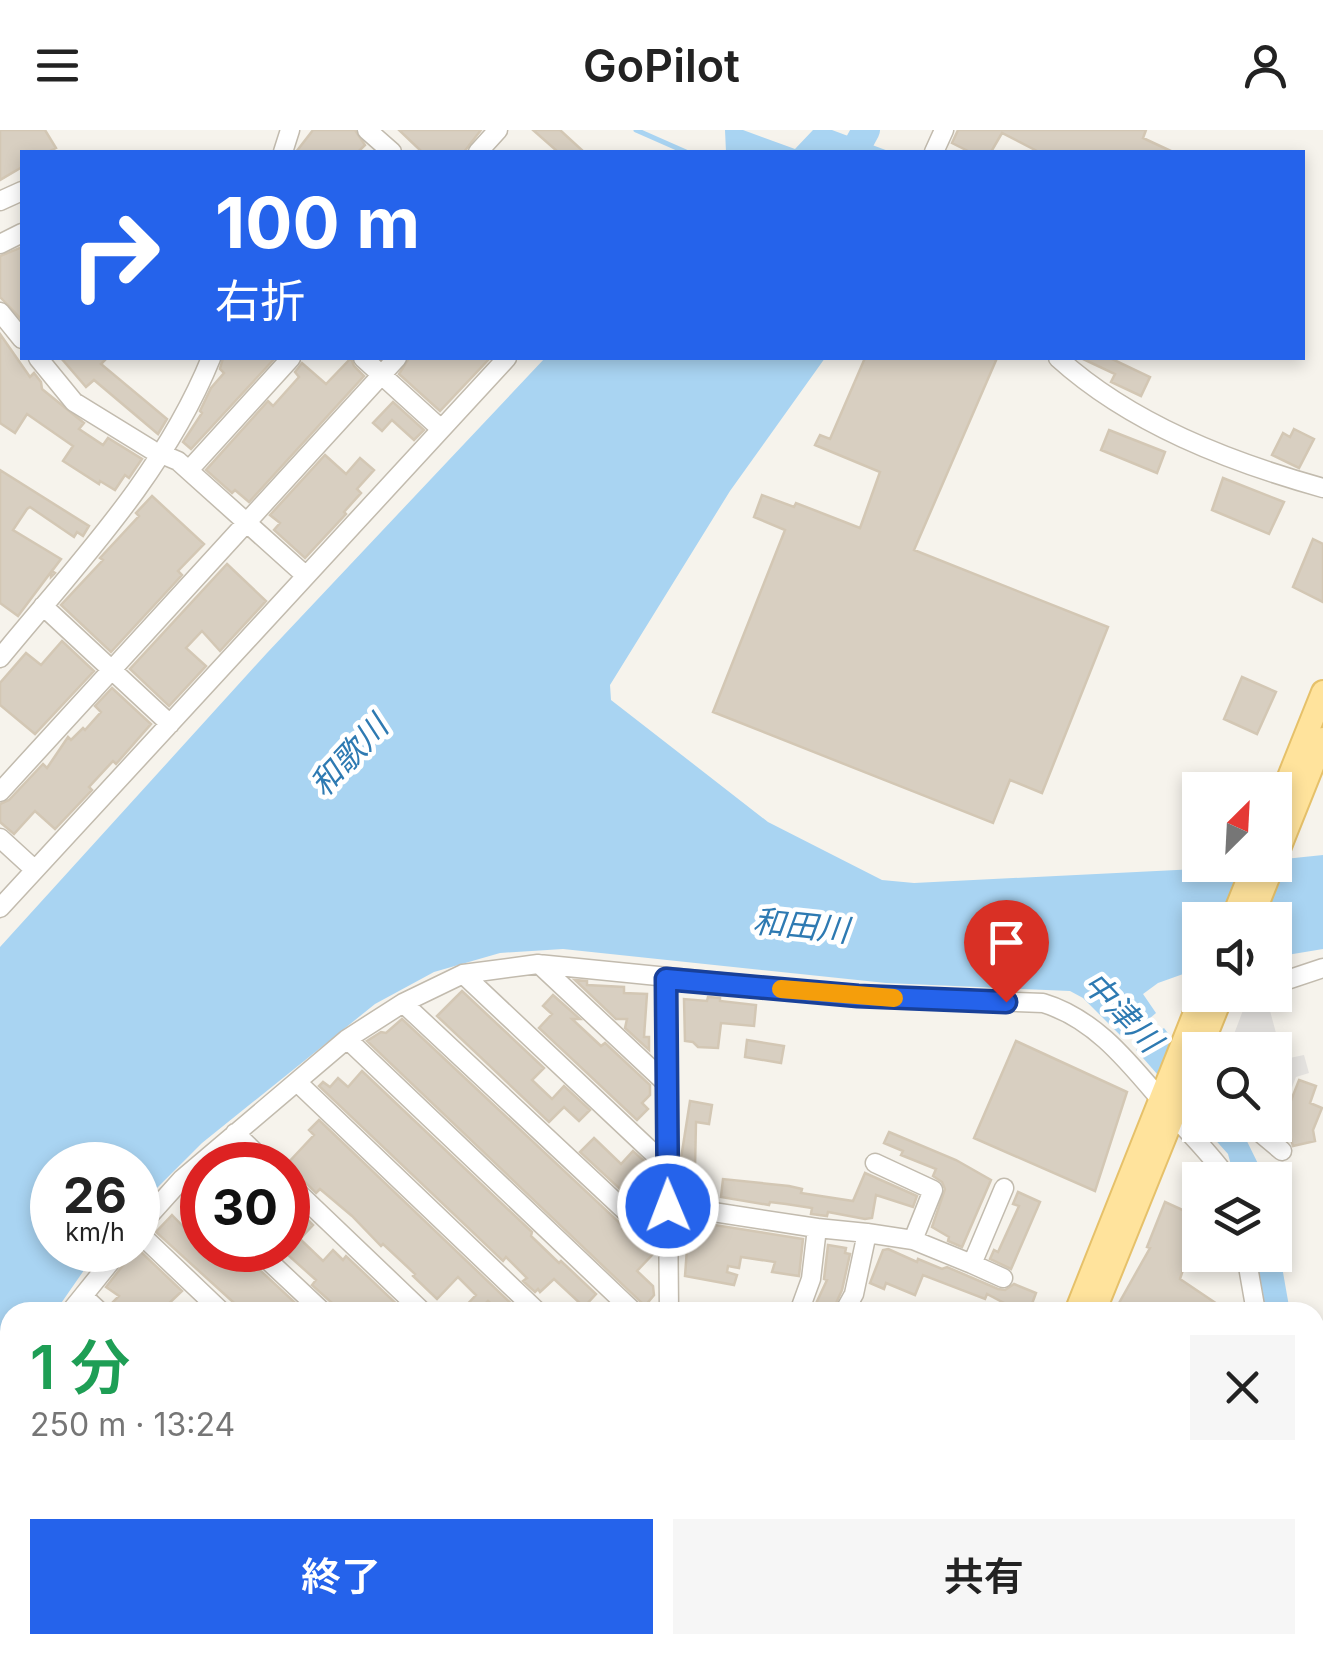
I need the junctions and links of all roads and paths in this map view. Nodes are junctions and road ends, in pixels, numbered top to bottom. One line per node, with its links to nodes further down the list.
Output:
1 (498, 130): 2 (street)
2 (480, 150)
3 (0, 312): 4 (street)
4 (20, 337)
5 (40, 360): 14 (street)
6 (210, 360): 14 (street)
7 (289, 360): 15 (street)
8 (365, 360): 12 (street)
9 (395, 360): 12 (street)
10 (505, 360): 13 (street)
11 (1061, 360): 16 (street)
12 (381, 374): 13 (street); 17 (street)
13 (441, 429): 18 (street)
14 (164, 454): 15 (street); 19 (street)
15 (189, 470): 17 (street)
16 (1323, 488)
17 (246, 522): 18 (street); 21 (street)
18 (305, 576): 23 (street)
19 (43, 606): 20 (street); 21 (street)
20 (0, 658)
21 (112, 669): 23 (street); 26 (street)
22 (1323, 692): 25 (main road)
23 (170, 724): 29 (street)
24 (1323, 739): 27 (main road)
25 (1291, 772)
26 (0, 792)
27 (1292, 817)
28 (0, 838): 29 (street)
29 (35, 870): 30 (street)
30 (0, 908)
31 (538, 964): 33 (street); 35 (street); 40 (street)
32 (1323, 968): 34 (street)
33 (462, 974): 36 (street); 47 (street)
34 (1292, 978)
35 (666, 979): 40 (street); 41 (street)
36 (404, 1003): 37 (street); 58 (street)
37 (347, 1040): 39 (street); 72 (street)
38 (1182, 1074): 41 (main road)
39 (298, 1082): 42 (street); 71 (street)
40 (667, 1084): 47 (street)
41 (1168, 1102): 48 (street); 76 (main road); 77 (main road)
42 (235, 1133): 43 (street); 44 (street)
43 (225, 1142)
44 (244, 1142)
45 (1269, 1142): 46 (street)
46 (1282, 1151)
47 (667, 1162): 54 (street)
48 (1216, 1162)
49 (875, 1163): 57 (street)
50 (180, 1181): 52 (street)
51 (1004, 1188): 60 (street)
52 (160, 1204)
53 (310, 1205): 70 (street)
54 (668, 1206): 55 (street); 58 (street)
55 (816, 1228): 56 (street); 74 (street)
56 (867, 1233): 57 (street); 75 (street)
57 (912, 1240): 60 (street)
58 (668, 1250): 73 (street)
59 (160, 1251): 68 (street)
60 (972, 1264): 64 (street)
61 (102, 1272): 65 (street)
62 (280, 1272): 69 (street)
63 (1249, 1272): 78 (street)
64 (1004, 1278)
65 (83, 1296): 66 (street); 67 (street)
66 (78, 1302)
67 (89, 1302)
68 (212, 1302)
69 (312, 1302)
70 (412, 1302)
71 (528, 1302)
72 (623, 1302)
73 (670, 1302)
74 (802, 1302)
75 (850, 1302)
76 (1080, 1302)
77 (1098, 1302)
78 (1254, 1302)

